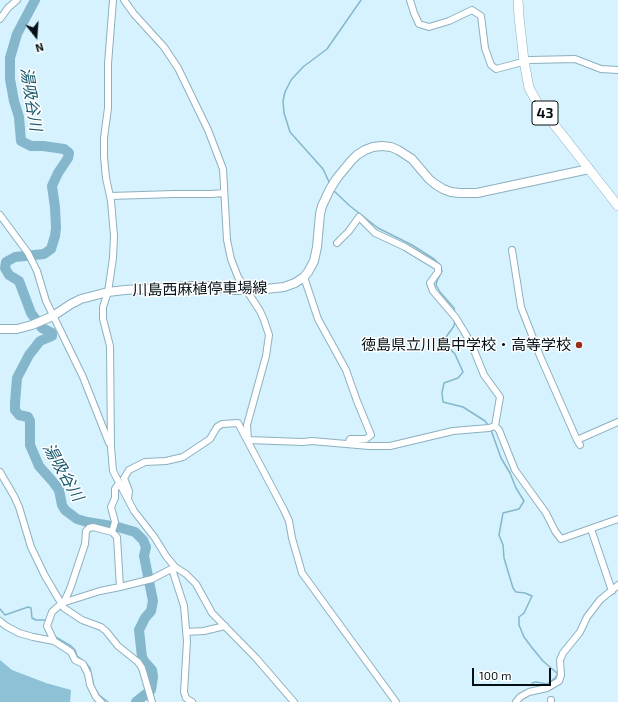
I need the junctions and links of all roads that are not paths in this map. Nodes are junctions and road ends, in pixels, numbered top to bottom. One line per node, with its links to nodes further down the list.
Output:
1 (17, 0): 6 (street)
2 (113, 0): 12 (street)
3 (124, 0): 11 (street)
4 (410, 0): 7 (street)
5 (516, 2): 7 (main road, 43)
6 (0, 18)
7 (524, 61): 9 (street); 10 (main road, 43)
8 (618, 66): 9 (street)
9 (618, 70)
10 (589, 169): 13 (main road, 43); 17 (main road)
11 (224, 194): 12 (street); 18 (street)
12 (110, 196): 19 (street)
13 (618, 206)
14 (0, 215): 20 (street)
15 (337, 243): 23 (street)
16 (512, 250): 22 (street)
17 (304, 277): 18 (main road, 川島西麻植停車場線); 25 (street)
18 (246, 290): 19 (main road, 川島西麻植停車場線); 24 (street)
19 (108, 292): 20 (main road, 川島西麻植停車場線); 26 (street)
20 (53, 316): 21 (main road, 川島西麻植停車場線); 26 (street)
21 (0, 329)
22 (618, 422)
23 (492, 427): 25 (street); 31 (street)
24 (248, 440): 25 (street); 29 (street); 46 (street)
25 (348, 444)
26 (111, 447): 28 (street)
27 (0, 472): 37 (street)
28 (119, 483): 29 (street); 32 (street)
29 (128, 499): 33 (street)
30 (618, 519): 31 (street)
31 (591, 529): 36 (street)
32 (113, 530): 35 (street); 37 (street)
33 (174, 568): 35 (street); 39 (street); 40 (street)
34 (618, 585): 36 (street)
35 (120, 587): 37 (street)
36 (612, 591): 47 (street)
37 (63, 602): 41 (street); 43 (street)
38 (0, 621): 41 (street)
39 (225, 626): 40 (street); 45 (street)
40 (186, 632): 44 (street)
41 (54, 641): 42 (street)
42 (101, 702)
43 (152, 702)
44 (192, 702)
45 (294, 702)
46 (396, 702)
47 (516, 702)

